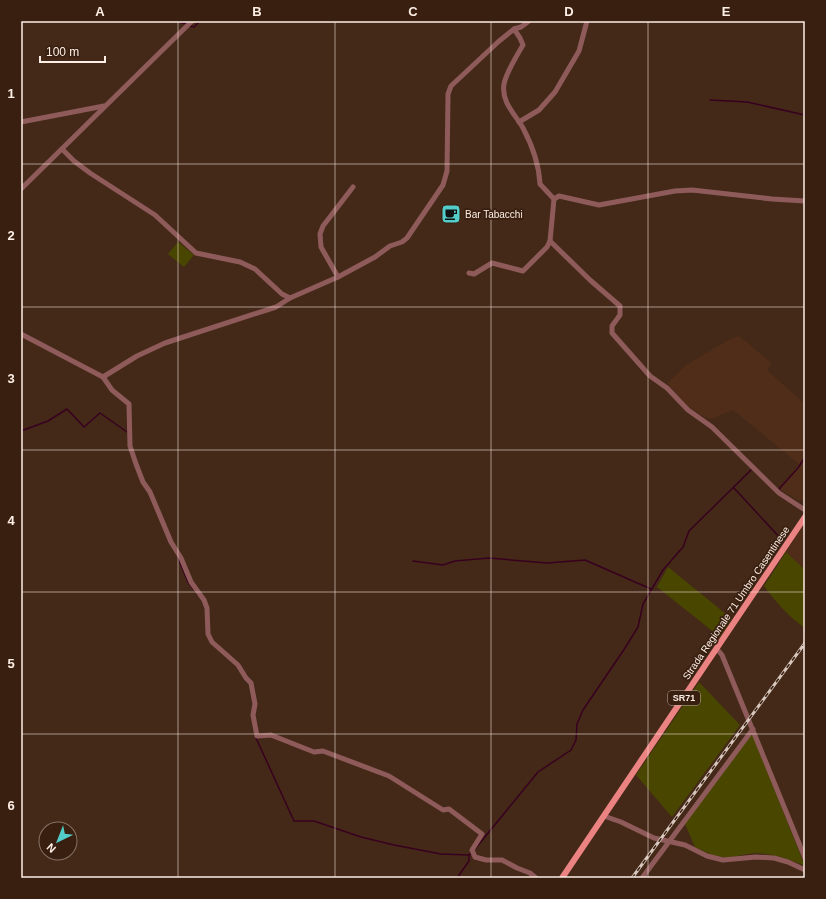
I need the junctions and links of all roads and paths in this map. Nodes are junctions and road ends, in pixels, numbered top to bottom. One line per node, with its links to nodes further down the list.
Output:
1 (192, 21): 5 (street)
2 (529, 21): 4 (street)
3 (587, 21): 7 (street)
4 (514, 29): 7 (street); 15 (street)
5 (104, 106): 6 (street); 8 (street)
6 (21, 122)
7 (519, 122): 11 (street)
8 (62, 149): 10 (street); 16 (street)
9 (353, 187): 15 (street)
10 (21, 189)
11 (554, 199): 12 (street); 13 (street)
12 (805, 200)
13 (550, 241): 14 (street); 19 (street)
14 (469, 273)
15 (338, 277): 16 (street)
16 (290, 298): 18 (street)
17 (21, 334): 18 (street)
18 (103, 377): 27 (street)
19 (805, 510)
20 (805, 517): 21 (main road, Strada Regionale 71 Umbro Casentinese / SR71)
21 (717, 650): 22 (street); 23 (main road, Strada Regionale 71 Umbro Casentinese / SR71)
22 (752, 729): 24 (street); 25 (street)
23 (604, 816): 24 (street); 28 (main road, Strada Regionale 71 Umbro Casentinese / SR71)
24 (669, 841): 26 (street); 29 (street)
25 (805, 858)
26 (805, 870)
27 (536, 878)
28 (562, 878)
29 (642, 878)

